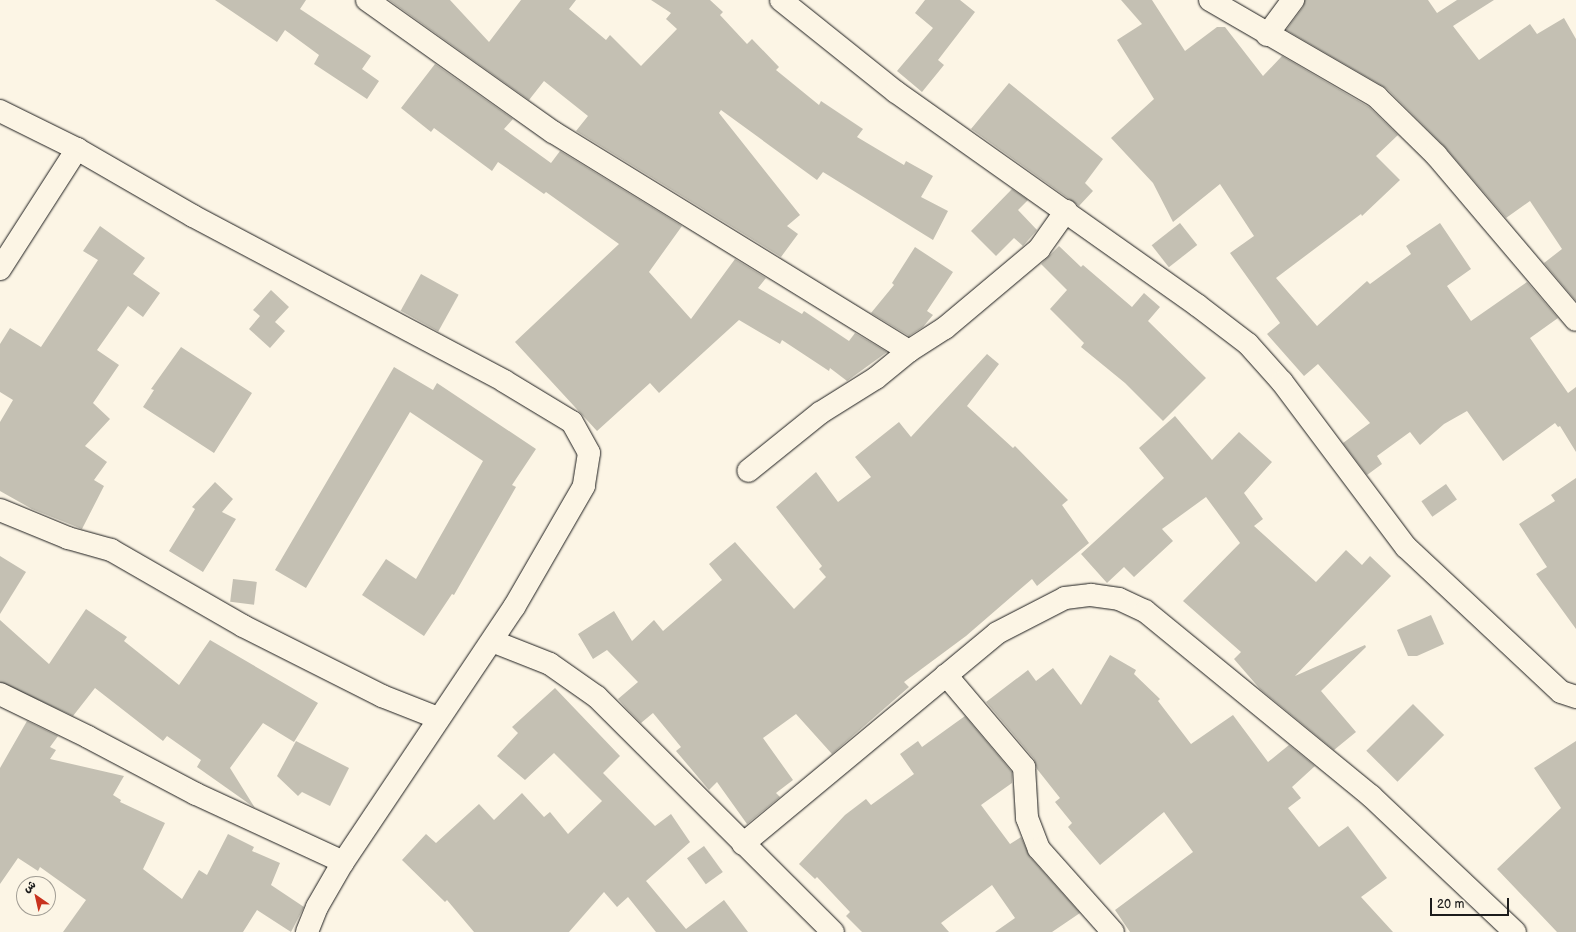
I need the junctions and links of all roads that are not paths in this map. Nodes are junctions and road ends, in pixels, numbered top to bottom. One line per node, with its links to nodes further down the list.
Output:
1 (367, 0): 11 (street)
2 (781, 0): 8 (street)
3 (1210, 0): 5 (street)
4 (1293, 0): 5 (street)
5 (1267, 35): 10 (street)
6 (0, 111): 7 (street)
7 (77, 149): 9 (street); 14 (street)
8 (1066, 212): 11 (street); 17 (street)
9 (0, 269)
10 (1576, 320)
11 (909, 352): 12 (street)
12 (748, 471)
13 (0, 510): 18 (street)
14 (492, 641): 18 (street); 19 (street)
15 (946, 675): 19 (street); 23 (street); 24 (street)
16 (0, 694): 20 (street)
17 (1576, 697)
18 (438, 718): 20 (street)
19 (743, 844): 22 (street)
20 (343, 862): 21 (street)
21 (307, 932)
22 (833, 932)
23 (1113, 932)
24 (1515, 932)

